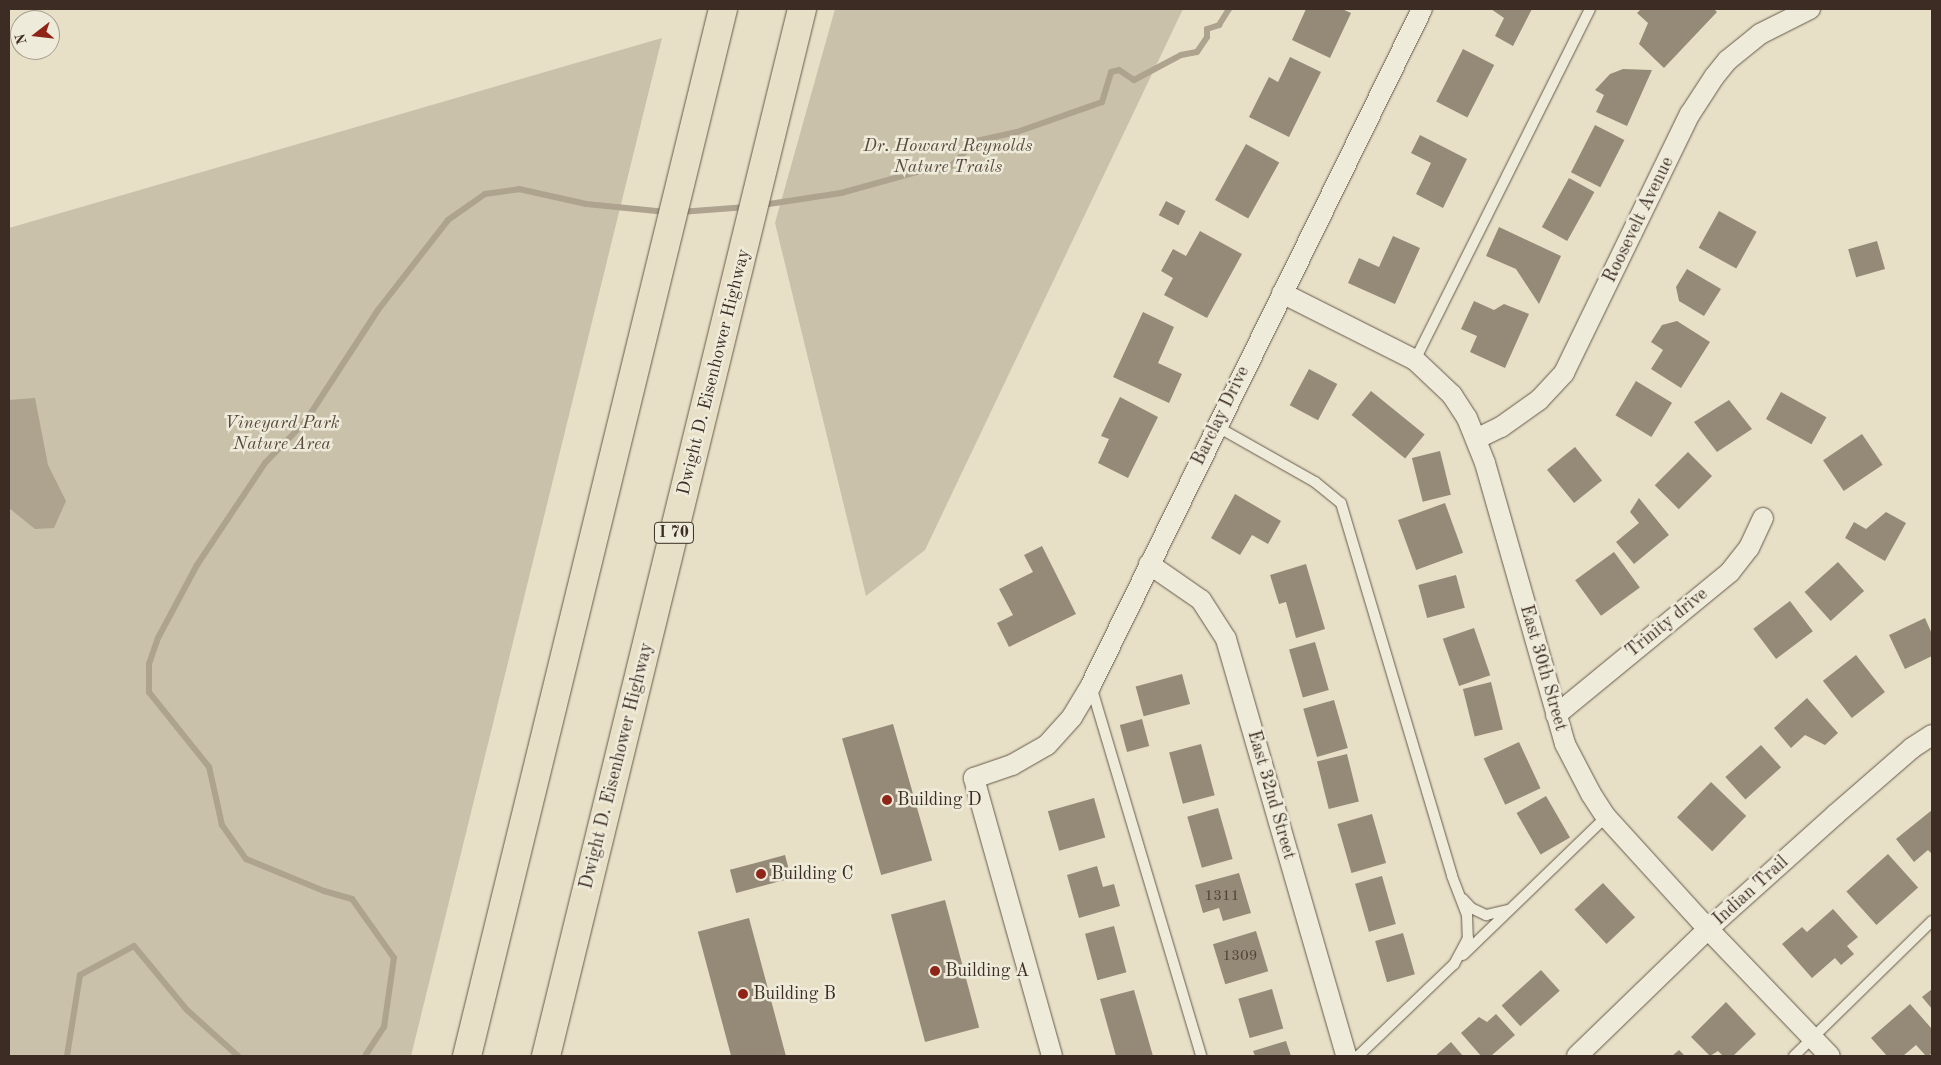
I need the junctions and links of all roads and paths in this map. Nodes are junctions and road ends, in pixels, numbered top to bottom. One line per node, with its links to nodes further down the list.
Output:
1 (723, 9): 22 (highway)
2 (802, 9): 23 (highway, Dwight D. Eisenhower Highway / I 70)
3 (1422, 9): 6 (street, Barclay Drive)
4 (1590, 9): 7 (lane)
5 (1810, 9): 9 (street, Roosevelt Avenue)
6 (1282, 293): 7 (street, East 30th Street); 8 (street, Barclay Drive)
7 (1415, 360): 9 (street, East 30th Street)
8 (1216, 426): 11 (street, Barclay Drive); 16 (lane)
9 (1476, 439): 13 (street, East 30th Street)
10 (1763, 518): 13 (street, Trinity drive)
11 (1149, 564): 12 (street, Barclay Drive); 26 (street, East 32nd Street)
12 (1091, 684): 24 (street, Barclay Drive); 25 (lane)
13 (1556, 715): 15 (street, East 30th Street)
14 (1932, 735): 19 (street, Indian Trail)
15 (1606, 817): 17 (lane); 19 (street, East 30th Street)
16 (1452, 876): 17 (lane); 20 (lane)
17 (1512, 908): 20 (lane)
18 (1932, 921): 21 (lane)
19 (1708, 929): 21 (street, East 30th Street); 28 (street, Indian Trail)
20 (1454, 964): 27 (lane)
21 (1812, 1038): 29 (lane); 30 (street, East 30th Street)
22 (467, 1056)
23 (546, 1056)
24 (1052, 1056)
25 (1201, 1056)
26 (1346, 1056)
27 (1358, 1056)
28 (1577, 1056)
29 (1794, 1056)
30 (1830, 1056)

